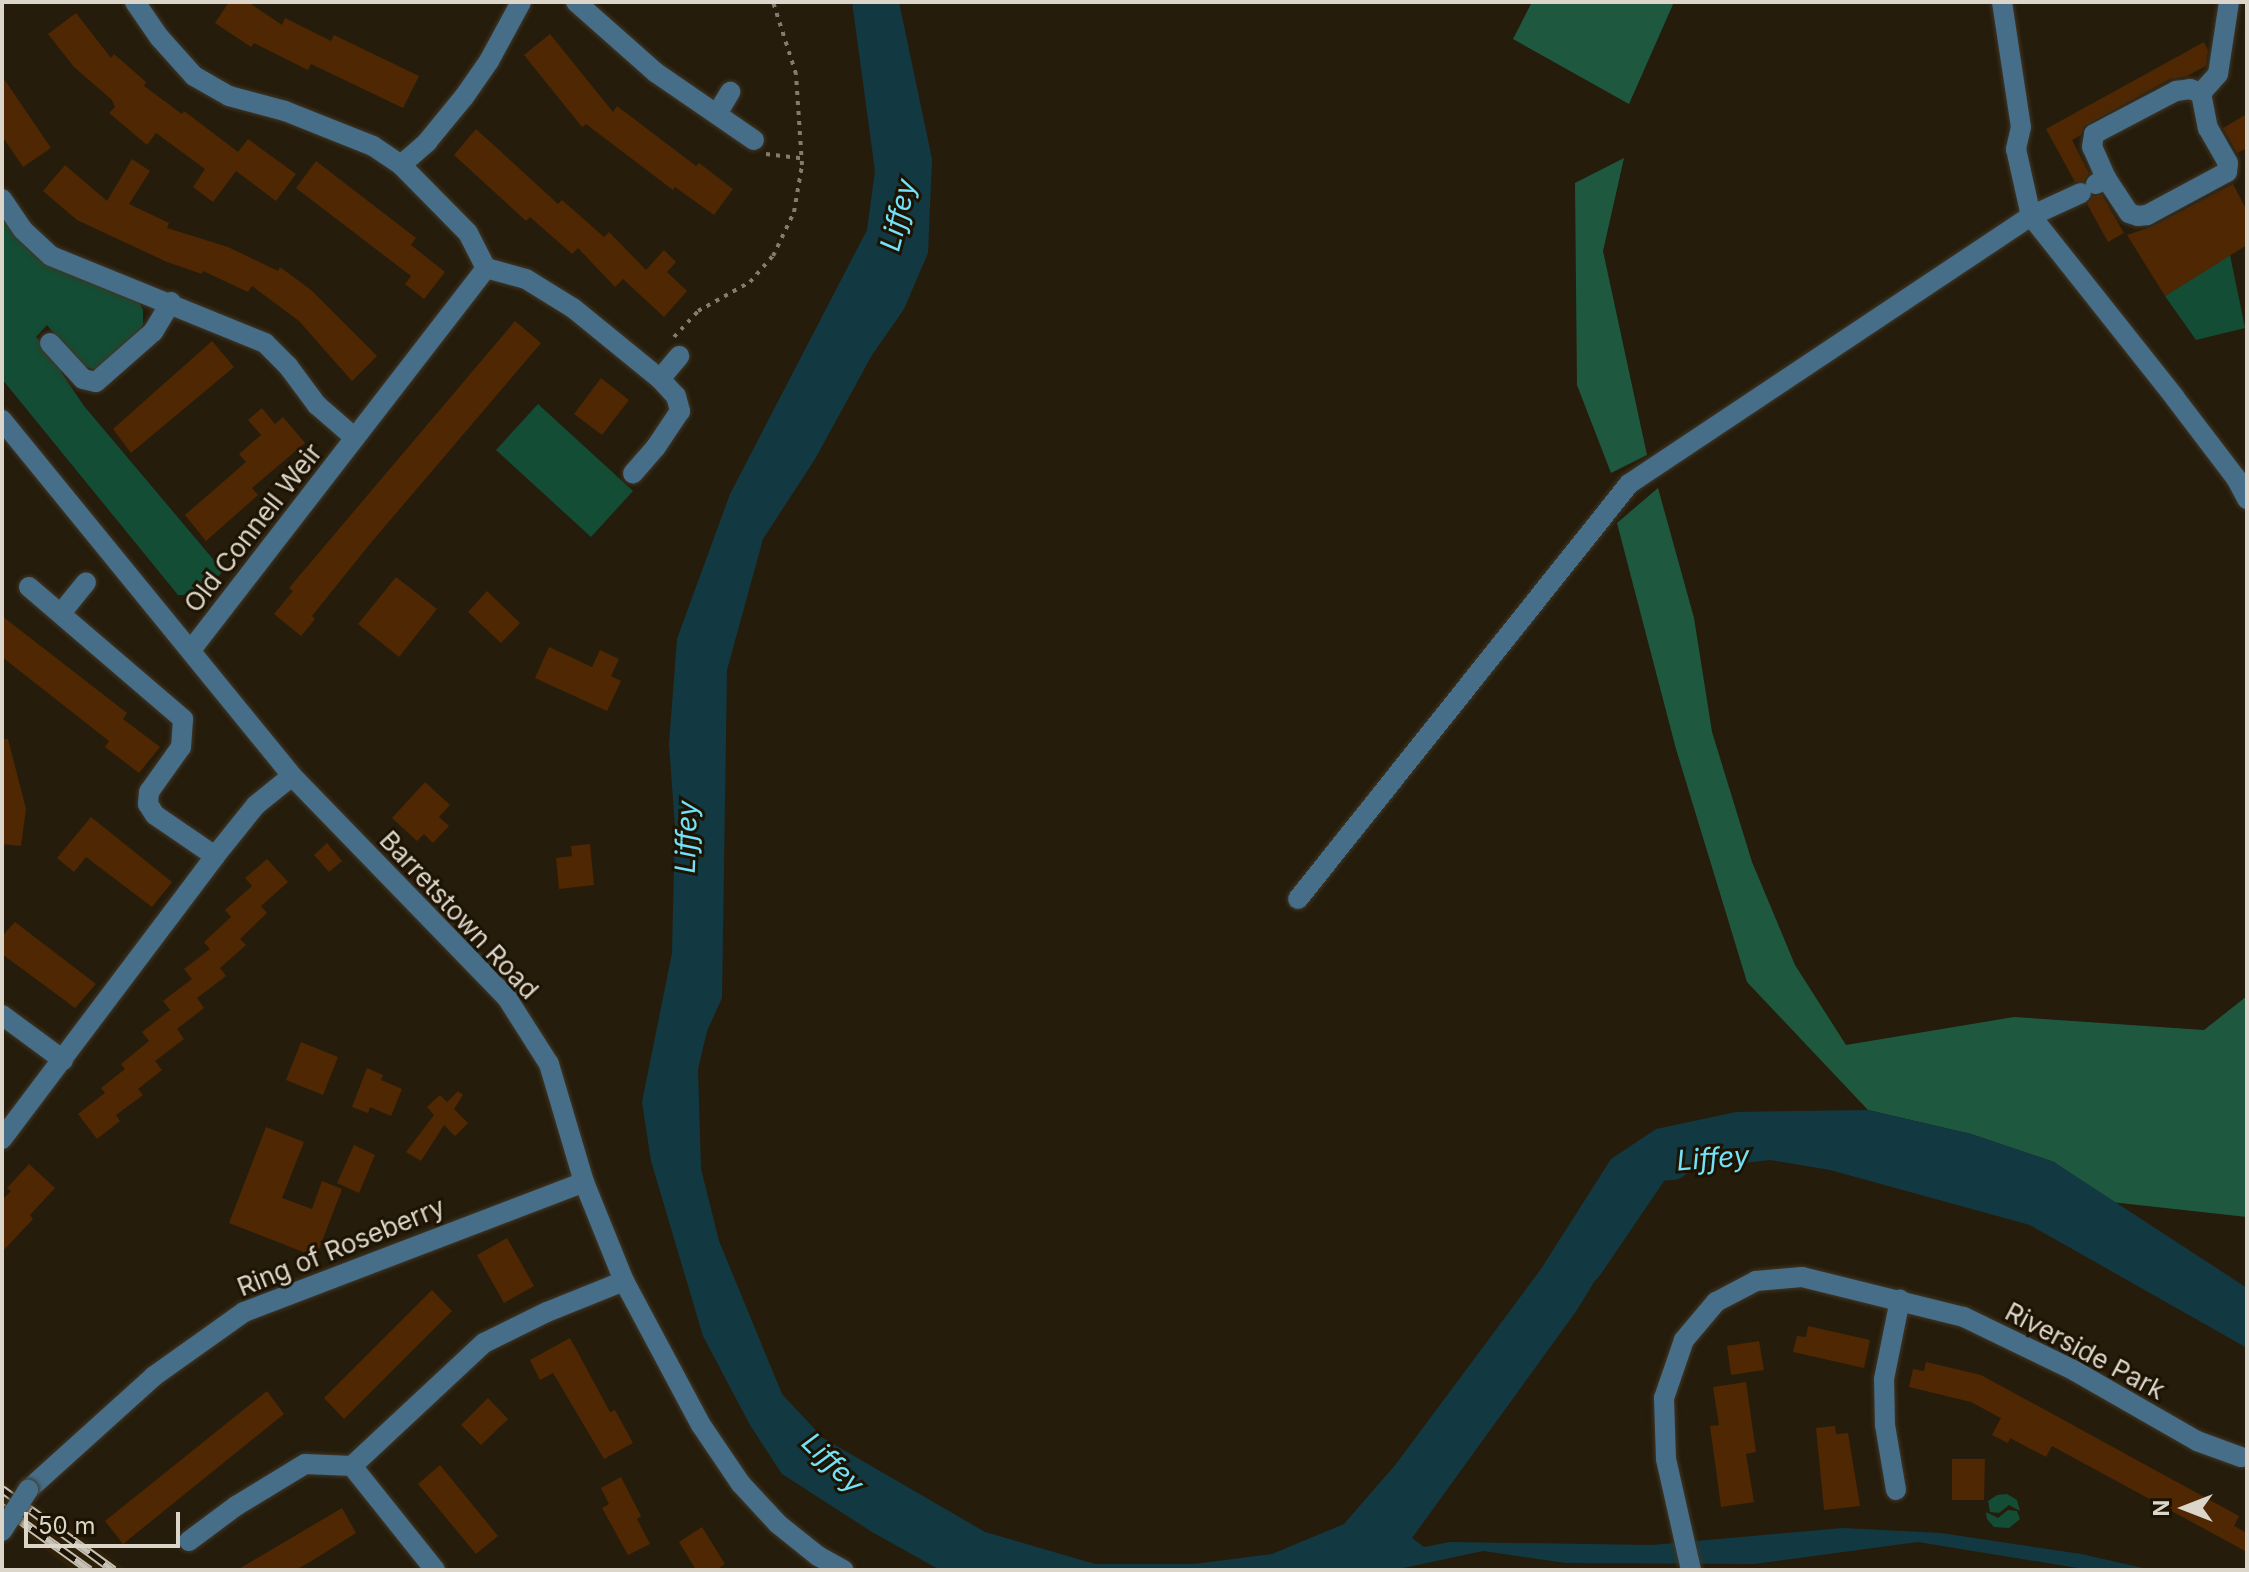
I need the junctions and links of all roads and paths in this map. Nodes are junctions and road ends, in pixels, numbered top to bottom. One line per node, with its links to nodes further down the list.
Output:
1 (135, 2): 11 (street)
2 (521, 2): 11 (street)
3 (576, 2): 9 (street)
4 (773, 2): 18 (path)
5 (2002, 2): 14 (street)
6 (2229, 2): 8 (street)
7 (730, 92): 9 (street)
8 (2201, 93): 12 (street); 12 (street)
9 (717, 114): 10 (street)
10 (754, 140)
11 (401, 165): 15 (street)
12 (2094, 185): 14 (street)
13 (2, 199): 16 (street, Old Connell Weir)
14 (2031, 216): 23 (street); 30 (street)
15 (486, 268): 19 (street); 21 (street, Old Connell Weir)
16 (171, 302): 17 (street); 21 (street, Old Connell Weir)
17 (50, 343)
18 (679, 356): 19 (street)
19 (660, 379): 22 (street)
20 (2, 420): 27 (street, Barretstown Road)
21 (355, 438): 27 (street, Old Connell Weir)
22 (633, 473)
23 (2247, 499)
24 (86, 582): 26 (street)
25 (29, 587): 26 (street)
26 (62, 612): 29 (street)
27 (191, 650): 28 (street, Barretstown Road)
28 (292, 776): 29 (street); 34 (street, Barretstown Road)
29 (215, 856): 32 (street)
30 (1298, 899)
31 (2, 1015): 32 (street)
32 (63, 1060): 33 (street)
33 (2, 1139)
34 (584, 1182): 35 (street, Barretstown Road); 40 (street, Ring of Roseberry, bridge)
35 (624, 1281): 38 (street); 44 (street, Barretstown Road)
36 (1900, 1300): 37 (street, Riverside Park); 39 (street); 42 (street, Riverside Park)
37 (2241, 1457)
38 (352, 1466): 41 (street); 43 (street)
39 (1896, 1490)
40 (2, 1531)
41 (189, 1541)
42 (1690, 1565)
43 (435, 1570)
44 (843, 1570)

